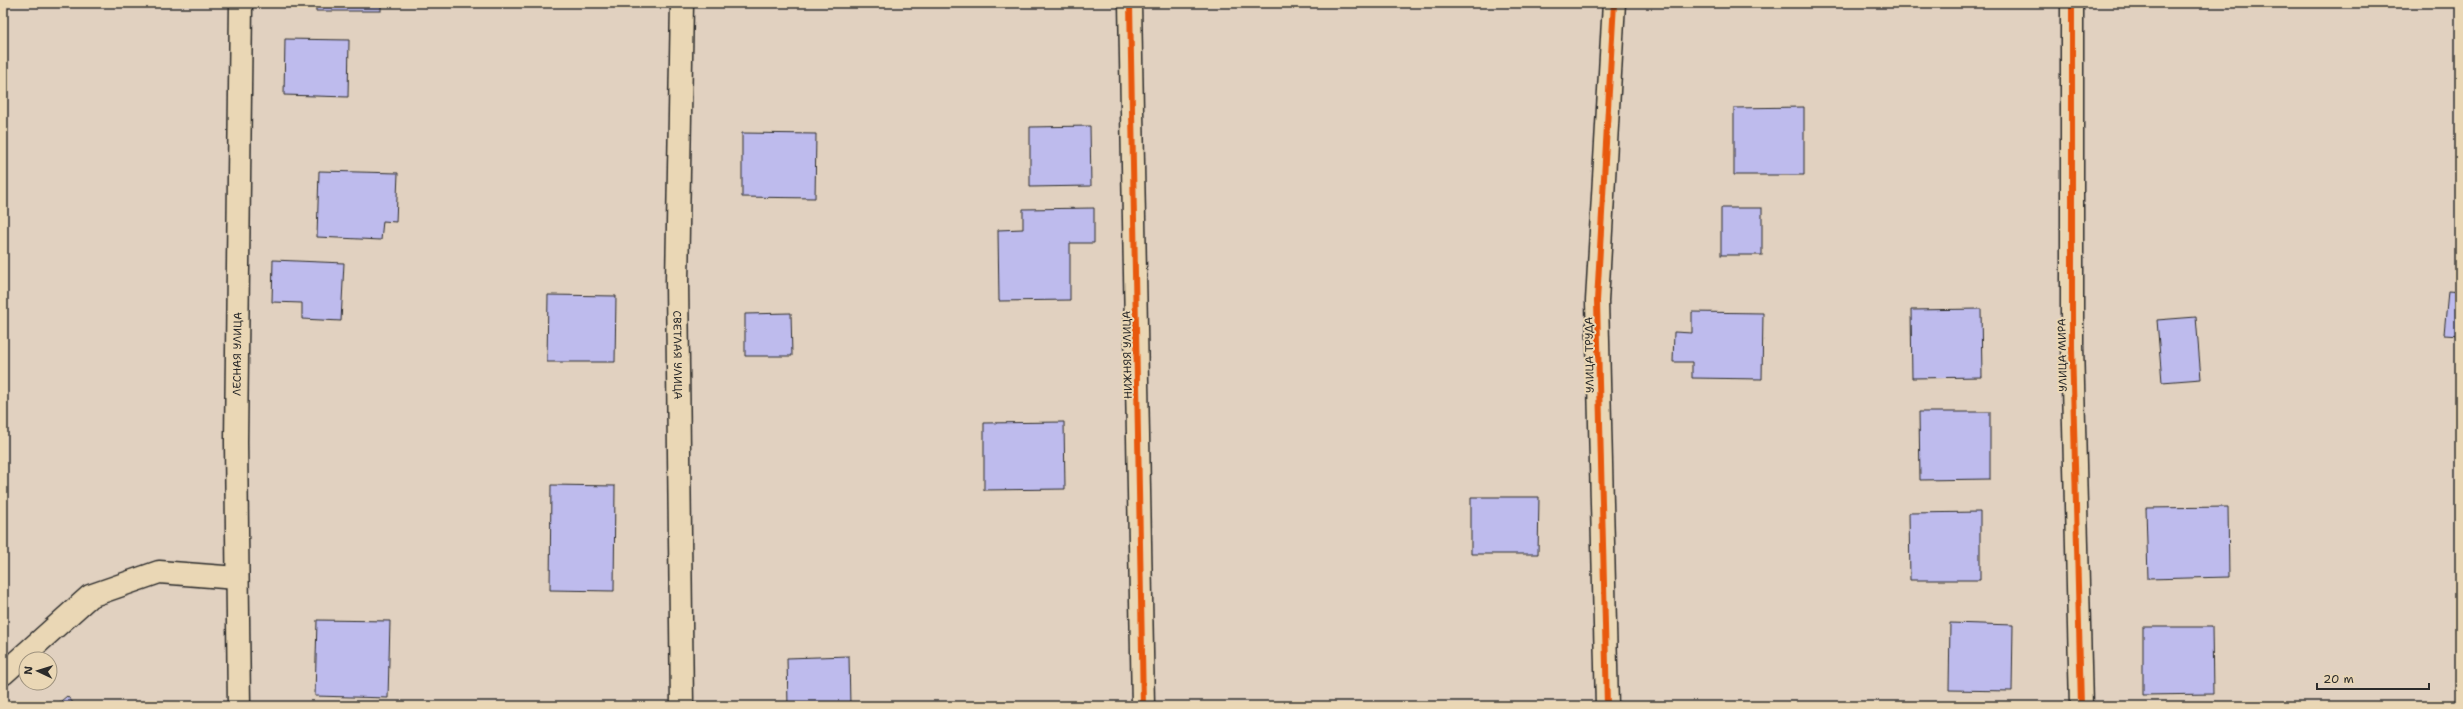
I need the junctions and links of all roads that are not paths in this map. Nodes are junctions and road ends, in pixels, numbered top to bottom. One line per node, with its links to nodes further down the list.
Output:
1 (241, 3): 6 (street, ЛЕСНАЯ УЛИЦА)
2 (682, 3): 9 (street, СВЕТЛАЯ УЛИЦА)
3 (1130, 3): 10 (street, НИЖНЯЯ УЛИЦА)
4 (1614, 3): 11 (street, УЛИЦА ТРУДА)
5 (2072, 3): 12 (street, УЛИЦА МИРА)
6 (237, 578): 7 (street); 8 (street, ЛЕСНАЯ УЛИЦА)
7 (3, 674)
8 (239, 706)
9 (682, 706)
10 (1143, 706)
11 (1607, 706)
12 (2081, 706)

